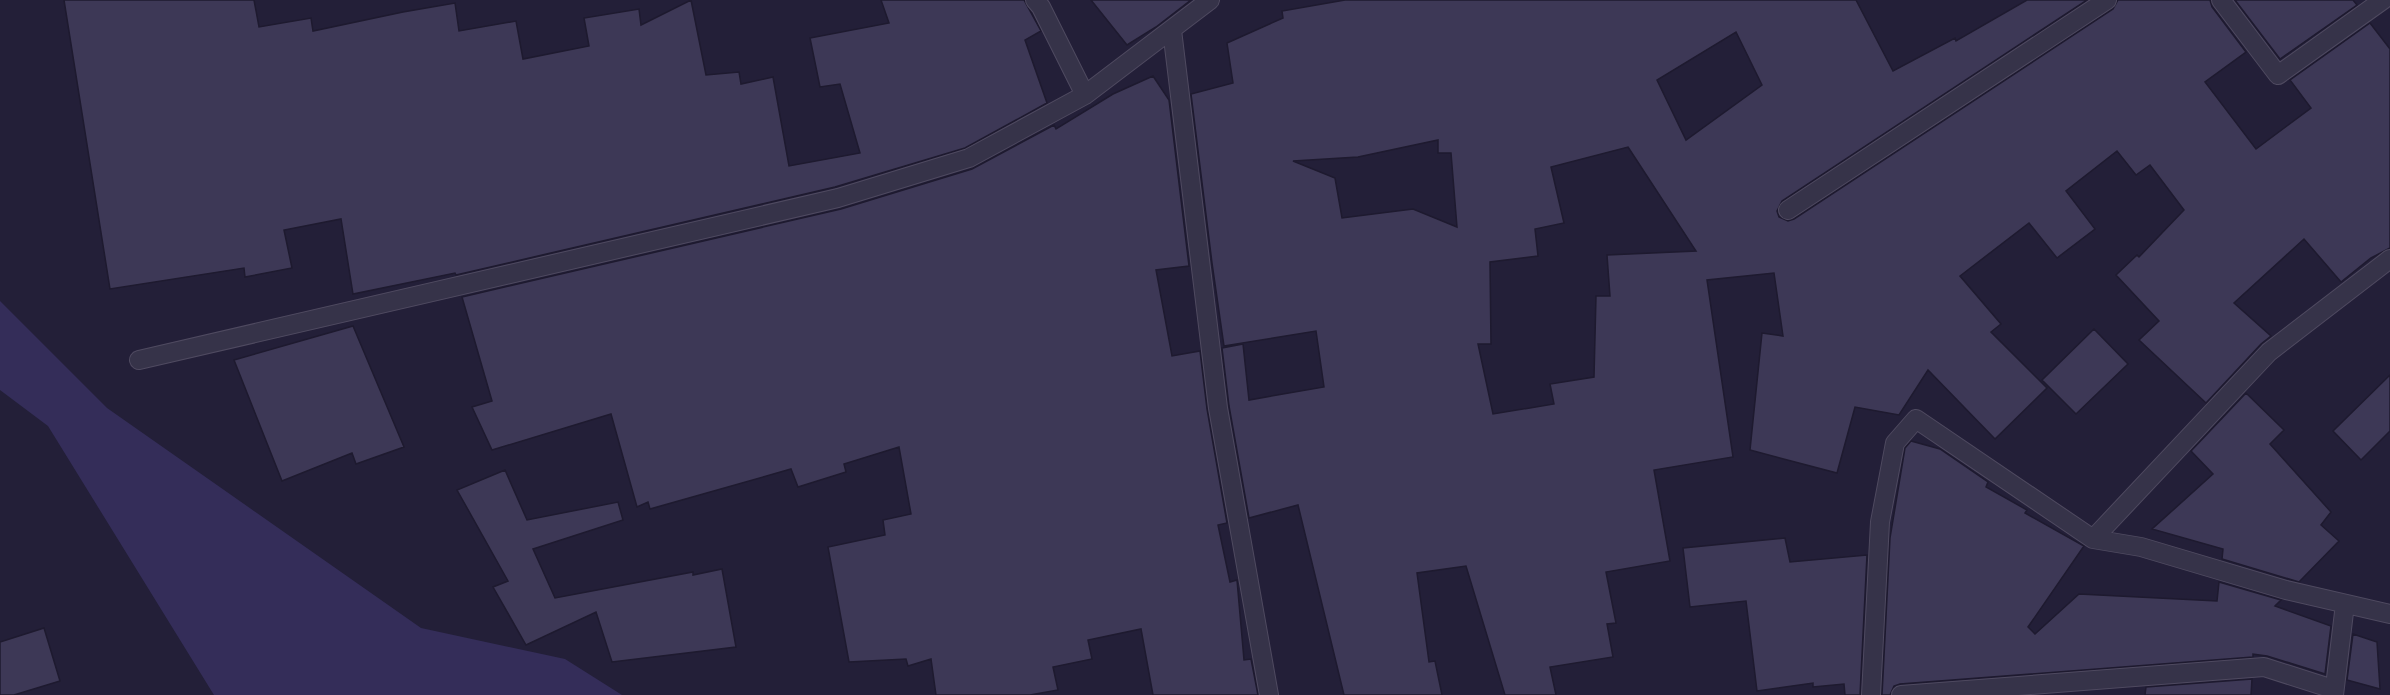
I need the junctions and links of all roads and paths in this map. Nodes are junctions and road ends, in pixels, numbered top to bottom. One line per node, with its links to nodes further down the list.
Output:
1 (1035, 0): 7 (street)
2 (1210, 0): 6 (street)
3 (2107, 0): 8 (street)
4 (2222, 0): 5 (street)
5 (2383, 0)
6 (1172, 30): 7 (street); 15 (street)
7 (1085, 95): 10 (street)
8 (1788, 210)
9 (2390, 259): 11 (street)
10 (139, 360)
11 (2093, 539): 12 (street); 16 (street)
12 (2345, 604): 13 (street); 14 (street)
13 (2390, 614)
14 (2333, 692): 17 (street)
15 (1269, 695)
16 (1871, 695)
17 (1901, 695)

